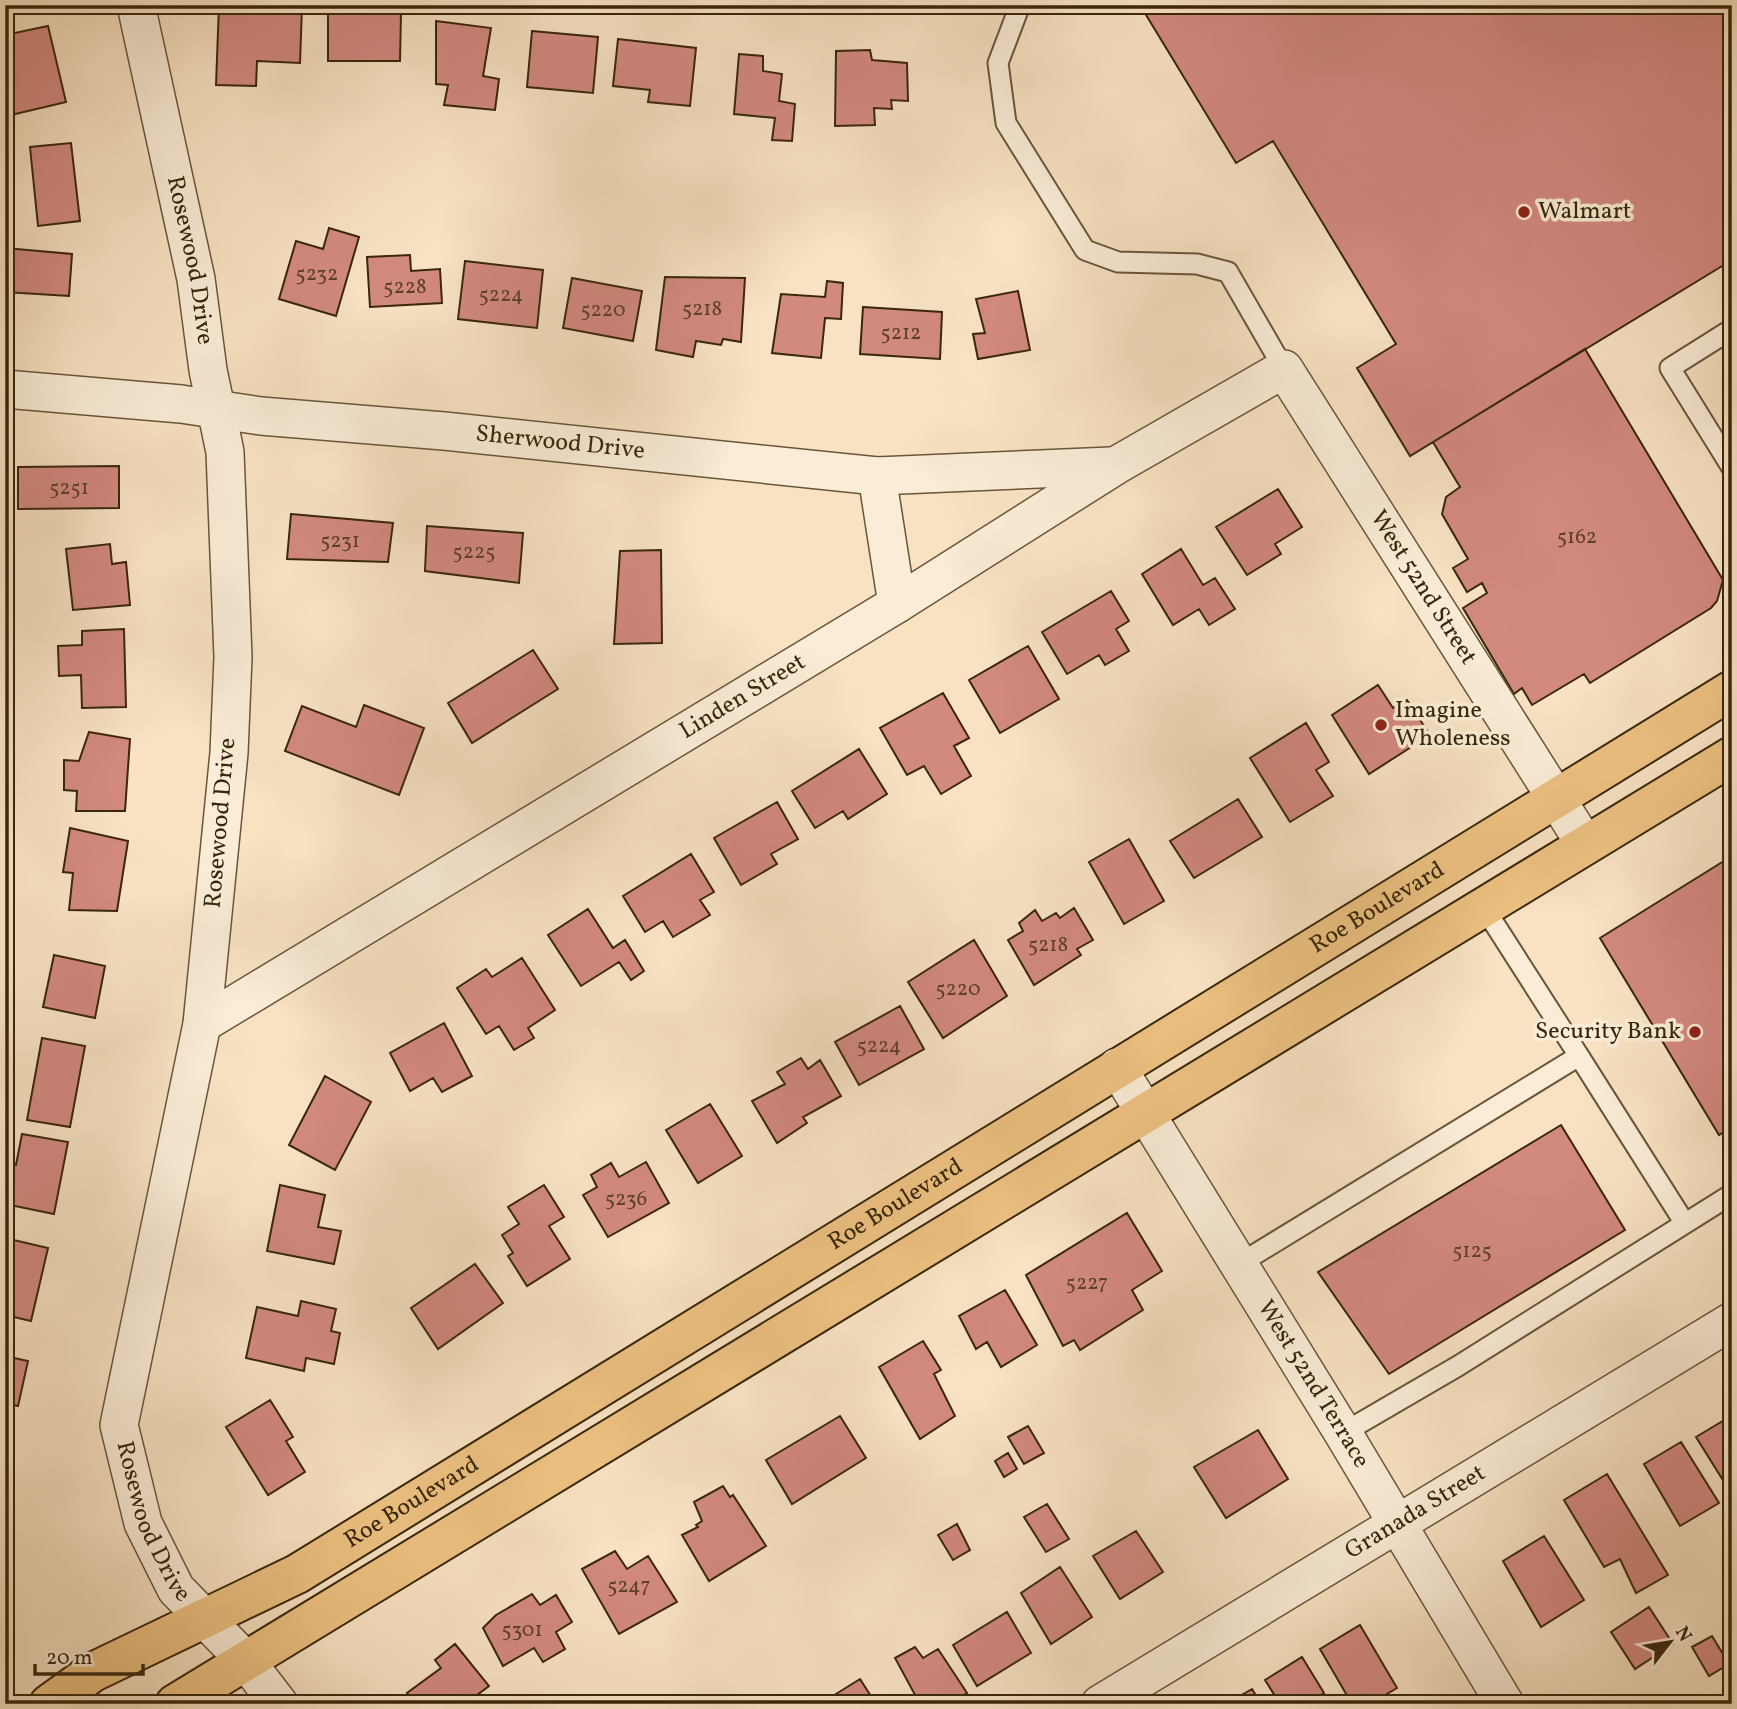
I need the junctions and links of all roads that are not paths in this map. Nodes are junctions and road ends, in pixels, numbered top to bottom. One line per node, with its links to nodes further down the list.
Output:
1 (136, 5): 6 (street, Rosewood Drive)
2 (1020, 5): 4 (lane)
3 (1732, 329): 8 (lane)
4 (1284, 369): 7 (street, Linden Street); 13 (street, West 52nd Street)
5 (5, 389): 6 (street, Sherwood Drive)
6 (216, 409): 9 (street, Sherwood Drive); 16 (street, Rosewood Drive)
7 (1115, 466): 9 (street, Sherwood Drive); 10 (street, Linden Street)
8 (1732, 468)
9 (877, 476): 10 (street)
10 (897, 604): 16 (street, Linden Street)
11 (1732, 690): 13 (main road, Roe Boulevard)
12 (1732, 756): 14 (main road, Roe Boulevard)
13 (1555, 797): 14 (street, West 52nd Street); 18 (main road, Roe Boulevard)
14 (1585, 844): 15 (main road, Roe Boulevard)
15 (1483, 906): 17 (lane); 19 (main road, Roe Boulevard)
16 (202, 1024): 26 (street, Rosewood Drive)
17 (1579, 1056): 21 (lane); 22 (lane)
18 (1117, 1067): 19 (street, West 52nd Terrace); 26 (main road, Roe Boulevard)
19 (1146, 1112): 22 (street, West 52nd Terrace); 27 (main road, Roe Boulevard)
20 (1732, 1194): 21 (lane)
21 (1684, 1222): 24 (lane)
22 (1239, 1264): 24 (street, West 52nd Terrace)
23 (1732, 1321): 25 (street, Granada Street)
24 (1343, 1433): 25 (street, West 52nd Terrace)
25 (1396, 1524): 31 (street, Granada Street); 32 (street, West 52nd Terrace)
26 (206, 1619): 27 (street, Rosewood Drive); 28 (main road, Roe Boulevard)
27 (246, 1661): 29 (main road, Roe Boulevard); 30 (street, Rosewood Drive)
28 (50, 1704)
29 (175, 1704)
30 (279, 1704)
31 (1100, 1704)
32 (1505, 1704)

